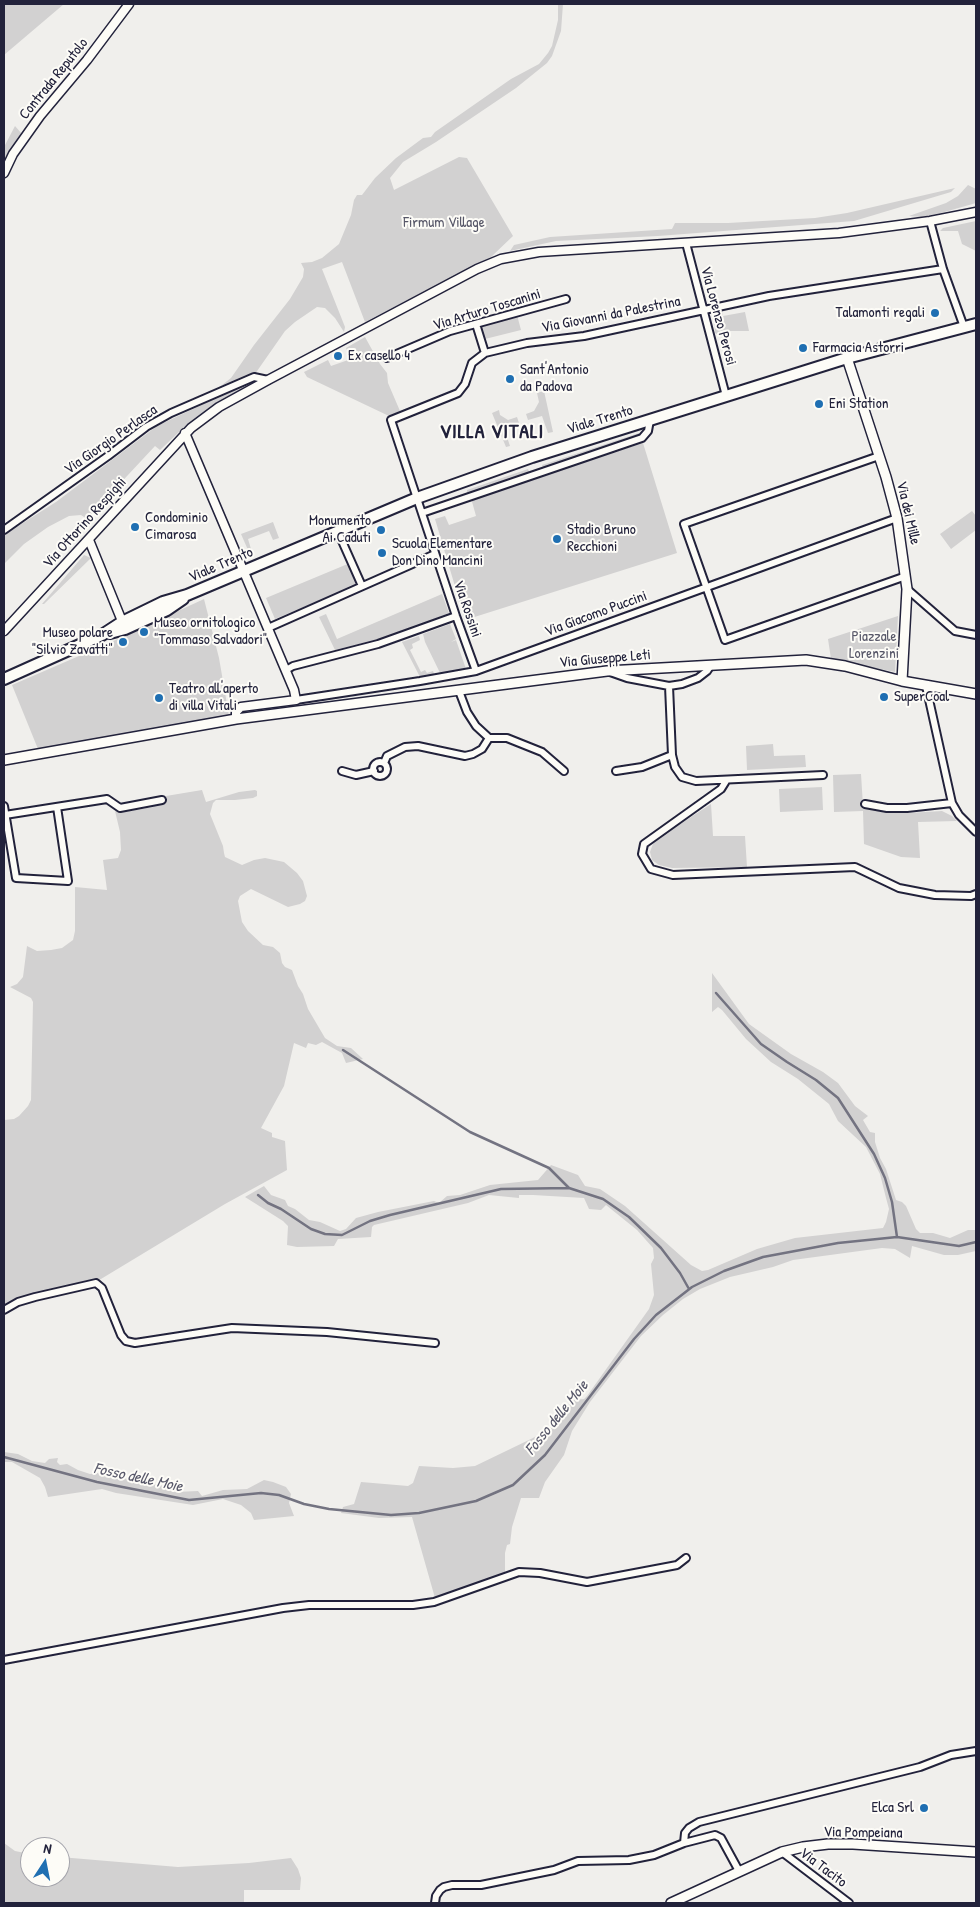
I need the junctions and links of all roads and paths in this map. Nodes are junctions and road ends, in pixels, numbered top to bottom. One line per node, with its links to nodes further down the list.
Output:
1 (129, 4): 2 (street, Contrada Reputolo)
2 (4, 173)
3 (976, 212): 4 (street, Via Ottorino Respighi)
4 (930, 221): 5 (street, Via Ottorino Respighi); 6 (street)
5 (686, 243): 8 (street, Via Lorenzo Perosi); 15 (street, Via Ottorino Respighi)
6 (944, 269): 8 (street, Via Giovanni da Palestrina); 11 (street)
7 (566, 298): 9 (street, Via Arturo Toscanini)
8 (703, 309): 12 (street, Via Giovanni da Palestrina); 16 (street, Via Lorenzo Perosi)
9 (476, 324): 12 (street); 13 (street, Via Arturo Toscanini)
10 (976, 324): 11 (main road, Viale Trento)
11 (964, 328): 14 (main road, Viale Trento)
12 (485, 353): 20 (street)
13 (387, 358)
14 (847, 358): 16 (main road, Viale Trento); 19 (main road, Via dei Mille)
15 (268, 380): 18 (street, Via Ottorino Respighi); 23 (street, Via Giorgio Perlasca)
16 (726, 396): 17 (main road, Viale Trento)
17 (650, 420): 20 (main road, Viale Trento); 21 (street)
18 (185, 432): 25 (street, Via Ottorino Respighi); 27 (street)
19 (879, 456): 22 (main road, Via dei Mille); 30 (street)
20 (417, 498): 21 (street, Via Rossini); 24 (main road, Viale Trento)
21 (422, 513): 26 (street, Via Rossini)
22 (897, 518): 28 (main road, Via dei Mille); 30 (street, Via Giacomo Puccini)
23 (4, 530)
24 (338, 532): 27 (main road, Viale Trento); 29 (street)
25 (89, 540): 33 (street); 35 (street, Via Ottorino Respighi)
26 (435, 554): 29 (street); 32 (street, Via Rossini)
27 (244, 571): 33 (main road, Viale Trento); 34 (street)
28 (906, 576): 30 (street); 31 (main road, Via dei Mille)
29 (362, 586): 34 (street)
30 (706, 588): 39 (street, Via Giacomo Puccini)
31 (907, 589): 36 (street); 42 (main road, Via dei Mille)
32 (456, 616): 38 (street); 39 (street, Via Rossini)
33 (123, 625): 41 (main road, Viale Trento)
34 (268, 628): 38 (street)
35 (4, 630)
36 (976, 635)
37 (711, 665): 40 (main road, Via Giuseppe Leti); 42 (main road, Via Giuseppe Leti); 43 (street)
38 (286, 670): 47 (street)
39 (476, 671): 47 (street, Via Giacomo Puccini)
40 (607, 671): 43 (street); 45 (main road, Via Giuseppe Leti)
41 (4, 679)
42 (902, 681): 44 (main road, Via Giuseppe Leti)
43 (670, 686): 50 (street)
44 (926, 686): 46 (main road, Via Giuseppe Leti); 60 (street)
45 (459, 691): 48 (main road, Via Giuseppe Leti); 49 (street)
46 (976, 694)
47 (296, 700): 48 (street)
48 (236, 719): 51 (main road, Via Giuseppe Leti)
49 (490, 738): 52 (street); 55 (street)
50 (672, 755): 56 (street); 58 (street)
51 (4, 760)
52 (384, 763): 54 (street); 54 (street)
53 (342, 771): 54 (street)
54 (374, 771)
55 (564, 771)
56 (616, 771)
57 (824, 775): 58 (street)
58 (726, 781): 66 (street)
59 (162, 800): 63 (street)
60 (952, 803): 61 (street); 65 (street)
61 (865, 804)
62 (4, 806): 64 (street)
63 (57, 807): 64 (street); 64 (street)
64 (5, 815)
65 (976, 832)
66 (976, 894)
67 (4, 1310): 68 (street)
68 (435, 1344)
69 (686, 1558): 70 (street)
70 (4, 1660)
71 (976, 1751): 72 (street)
72 (684, 1843): 75 (street); 76 (street)
73 (782, 1852): 74 (main road, Via Pompeiana); 75 (main road, Via Pompeiana); 78 (street, Via Tacito)
74 (976, 1852)
75 (739, 1871): 77 (main road, Via Pompeiana)
76 (435, 1903)
77 (671, 1903)
78 (849, 1903)

